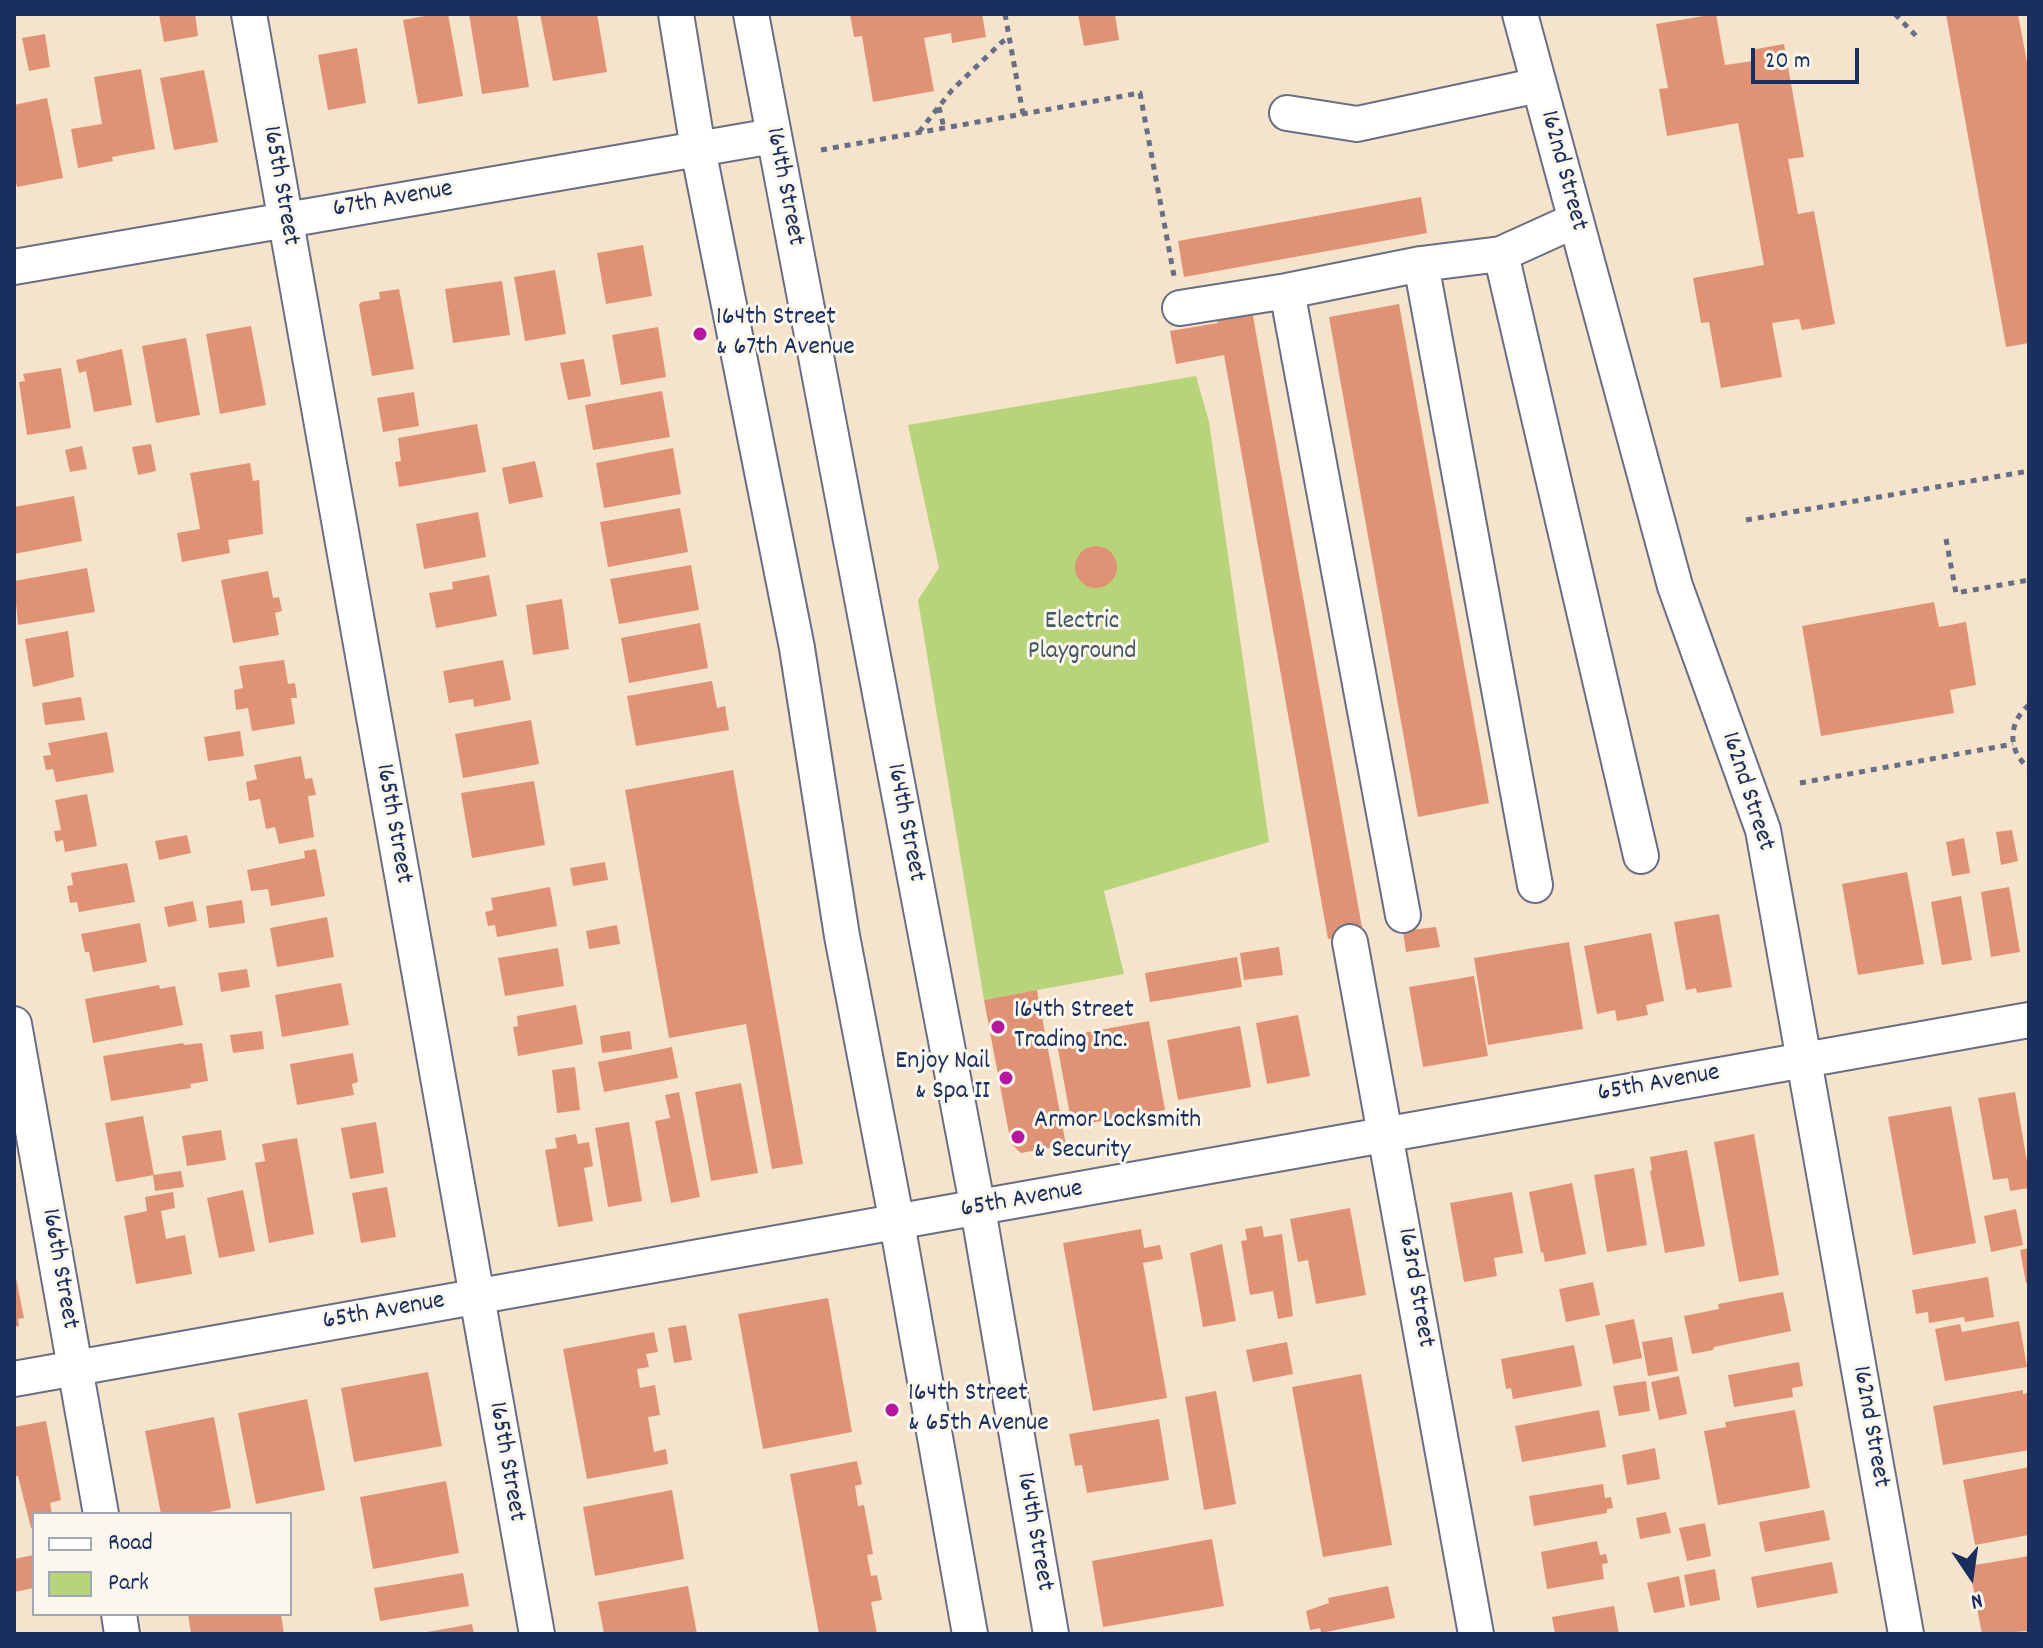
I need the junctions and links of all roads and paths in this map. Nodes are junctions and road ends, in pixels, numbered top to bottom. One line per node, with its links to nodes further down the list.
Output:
1 (249, 14): 18 (street, 165th Street)
2 (676, 14): 16 (street)
3 (751, 14): 15 (street, 164th Street)
4 (1005, 14): 7 (path)
5 (1520, 14): 9 (street, 162nd Street)
6 (1895, 14): 8 (path)
7 (1009, 38): 10 (path); 12 (path)
8 (1920, 40)
9 (1539, 85): 11 (street); 19 (street, 162nd Street)
10 (939, 107): 13 (path); 14 (path)
11 (1287, 113)
12 (1023, 114): 13 (path); 24 (path)
13 (944, 128): 14 (path)
14 (919, 132): 17 (path)
15 (773, 136): 16 (street, 67th Avenue); 41 (street, 164th Street)
16 (698, 149): 18 (street, 67th Avenue); 42 (street)
17 (821, 150)
18 (285, 219): 22 (street, 67th Avenue); 43 (street, 165th Street)
19 (1576, 220): 20 (street); 39 (street, 162nd Street)
20 (1501, 254): 21 (street); 33 (street)
21 (1421, 264): 23 (street); 34 (street)
22 (14, 267)
23 (1287, 291): 24 (street); 35 (street)
24 (1180, 308)
25 (2029, 471): 26 (path)
26 (1746, 520)
27 (1946, 539): 28 (path)
28 (2029, 580)
29 (2029, 705): 30 (path)
30 (2013, 744): 31 (path); 32 (path)
31 (2029, 768)
32 (1800, 783)
33 (1641, 856)
34 (1535, 885)
35 (1403, 915)
36 (1350, 942): 40 (street, 163rd Street)
37 (2029, 1020): 39 (street, 65th Avenue)
38 (14, 1024): 44 (street, 166th Street)
39 (1803, 1059): 40 (street, 65th Avenue); 51 (street, 162nd Street)
40 (1386, 1134): 41 (street, 65th Avenue); 50 (street, 163rd Street)
41 (978, 1209): 42 (street, 65th Avenue); 49 (street, 164th Street)
42 (897, 1223): 43 (street, 65th Avenue); 48 (street)
43 (475, 1297): 44 (street, 65th Avenue); 47 (street, 165th Street)
44 (76, 1368): 45 (street, 65th Avenue); 46 (street, 166th Street)
45 (14, 1379)
46 (101, 1512)
47 (537, 1634)
48 (970, 1634)
49 (1051, 1634)
50 (1476, 1634)
51 (1906, 1634)

